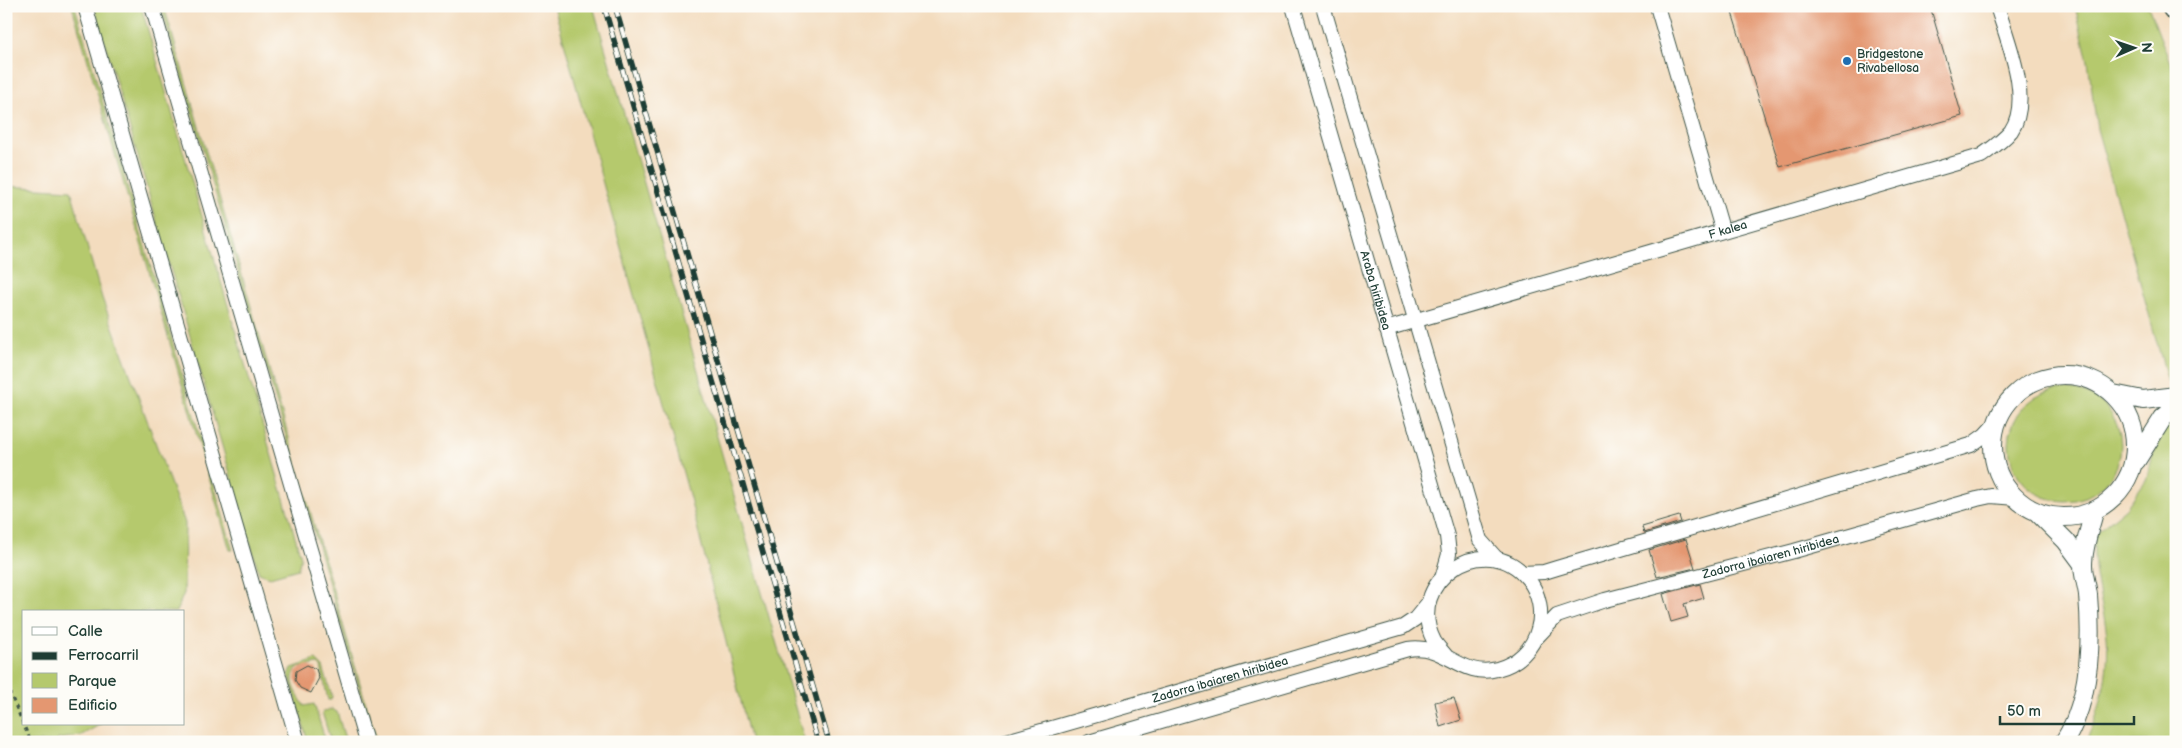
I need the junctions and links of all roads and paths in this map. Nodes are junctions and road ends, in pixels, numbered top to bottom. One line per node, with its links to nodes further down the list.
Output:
1 (84, 6): 29 (street)
2 (152, 6): 30 (street)
3 (1293, 6): 9 (street, Araba hiribidea)
4 (1323, 6): 8 (street)
5 (1657, 6): 7 (street)
6 (1997, 6): 7 (street, F kalea)
7 (1722, 229): 8 (street, F kalea)
8 (1414, 320): 9 (street, F kalea); 18 (street)
9 (1386, 328): 21 (street, Araba hiribidea)
10 (2113, 394): 11 (street); 13 (street); 14 (street)
11 (2176, 396)
12 (2176, 408): 14 (street)
13 (1997, 422): 15 (street); 20 (street)
14 (2131, 471): 17 (street)
15 (2016, 498): 16 (street); 23 (street, Zadorra ibaiaren hiribidea)
16 (2037, 512): 17 (street); 19 (street)
17 (2094, 512): 19 (street)
18 (1496, 559): 20 (street); 21 (street)
19 (2083, 564): 33 (street)
20 (1523, 573): 23 (street)
21 (1443, 575): 22 (street)
22 (1429, 602): 24 (street); 31 (street, Zadorra ibaiaren hiribidea)
23 (1536, 637): 24 (street)
24 (1446, 656): 32 (street, Zadorra ibaiaren hiribidea)
25 (6, 684): 26 (path)
26 (22, 721)
27 (24, 726): 28 (path)
28 (31, 742)
29 (298, 742)
30 (366, 742)
31 (1003, 742)
32 (1089, 742)
33 (2064, 742)

